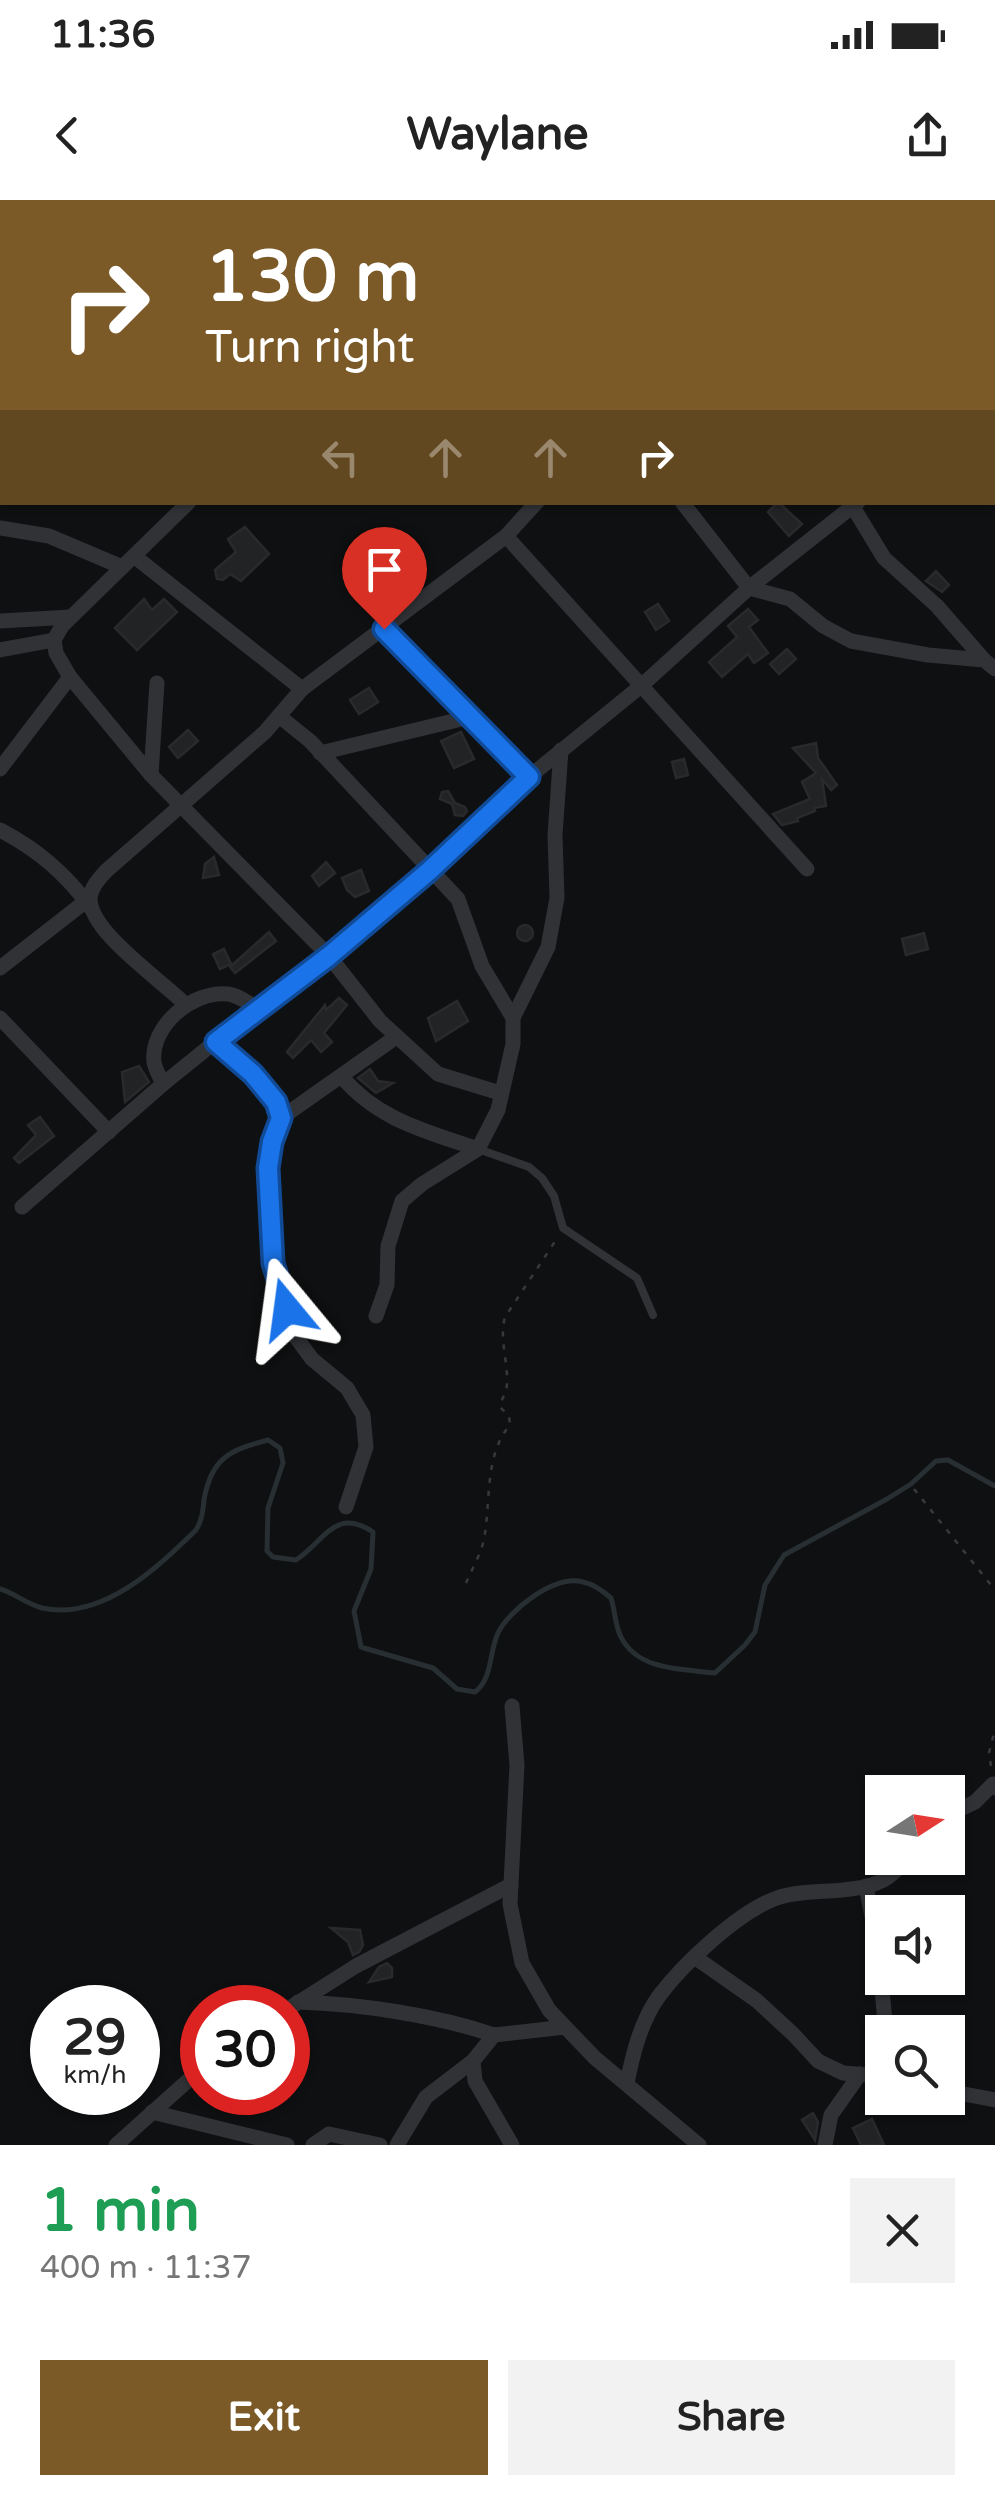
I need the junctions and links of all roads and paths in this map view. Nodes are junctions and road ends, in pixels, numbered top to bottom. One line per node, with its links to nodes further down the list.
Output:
1 (187, 505): 8 (street)
2 (534, 505): 7 (street)
3 (684, 505): 9 (street)
4 (852, 505): 9 (street)
5 (854, 505): 15 (street)
6 (0, 528): 8 (street)
7 (506, 536): 12 (street); 18 (street)
8 (128, 561): 10 (street); 19 (street)
9 (749, 588): 15 (street); 18 (street)
10 (71, 617): 11 (street); 13 (street)
11 (0, 621)
12 (384, 629): 19 (street); 21 (street)
13 (54, 640): 14 (street); 16 (street)
14 (0, 650)
15 (989, 665)
16 (70, 676): 24 (street); 25 (street)
17 (157, 683): 25 (street)
18 (641, 686): 22 (street); 29 (street)
19 (302, 689): 20 (street)
20 (279, 716): 23 (street); 27 (street)
21 (470, 717): 23 (street); 26 (street)
22 (561, 750): 26 (street); 36 (street)
23 (320, 753): 30 (street)
24 (0, 769)
25 (150, 776): 27 (street)
26 (529, 777): 30 (street)
27 (180, 808): 31 (street); 32 (street)
28 (0, 830): 31 (street)
29 (807, 869)
30 (429, 871): 32 (street); 36 (street)
31 (89, 905): 33 (street); 34 (street)
32 (329, 956): 35 (street); 38 (street)
33 (0, 968)
34 (186, 1005): 35 (street); 41 (street)
35 (256, 1008): 39 (street)
36 (513, 1018): 42 (street)
37 (2, 1024): 44 (street)
38 (396, 1036): 40 (street); 42 (street)
39 (216, 1042): 41 (street); 43 (street)
40 (340, 1076): 43 (street); 45 (street)
41 (163, 1084): 44 (street)
42 (500, 1093): 45 (street)
43 (281, 1118): 51 (street)
44 (109, 1132): 46 (street)
45 (478, 1149): 47 (lane); 49 (street)
46 (22, 1207)
47 (563, 1228): 48 (lane); 52 (path)
48 (653, 1315)
49 (376, 1316)
50 (914, 1490): 53 (path)
51 (346, 1506)
52 (466, 1583)
53 (995, 1590)
54 (512, 1706): 59 (street)
55 (995, 1729): 56 (path)
56 (994, 1786): 57 (street)
57 (965, 1807)
58 (890, 1875): 60 (street)
59 (511, 1885): 62 (street); 65 (street)
60 (866, 1886): 61 (street); 64 (street)
61 (696, 1958): 68 (street); 70 (street)
62 (310, 1994)
63 (310, 2005): 66 (street)
64 (884, 2015)
65 (566, 2027): 66 (street); 70 (street)
66 (494, 2036): 67 (street)
67 (472, 2061): 81 (street); 82 (street)
68 (860, 2074): 69 (street); 84 (street)
69 (865, 2074)
70 (627, 2083): 83 (street)
71 (180, 2087): 74 (street)
72 (965, 2094): 73 (street)
73 (995, 2100)
74 (160, 2105)
75 (160, 2114): 78 (street)
76 (149, 2115): 77 (street)
77 (116, 2145)
78 (287, 2145)
79 (313, 2145): 80 (street)
80 (380, 2145)
81 (397, 2145)
82 (512, 2145)
83 (699, 2145)
84 (824, 2145)

